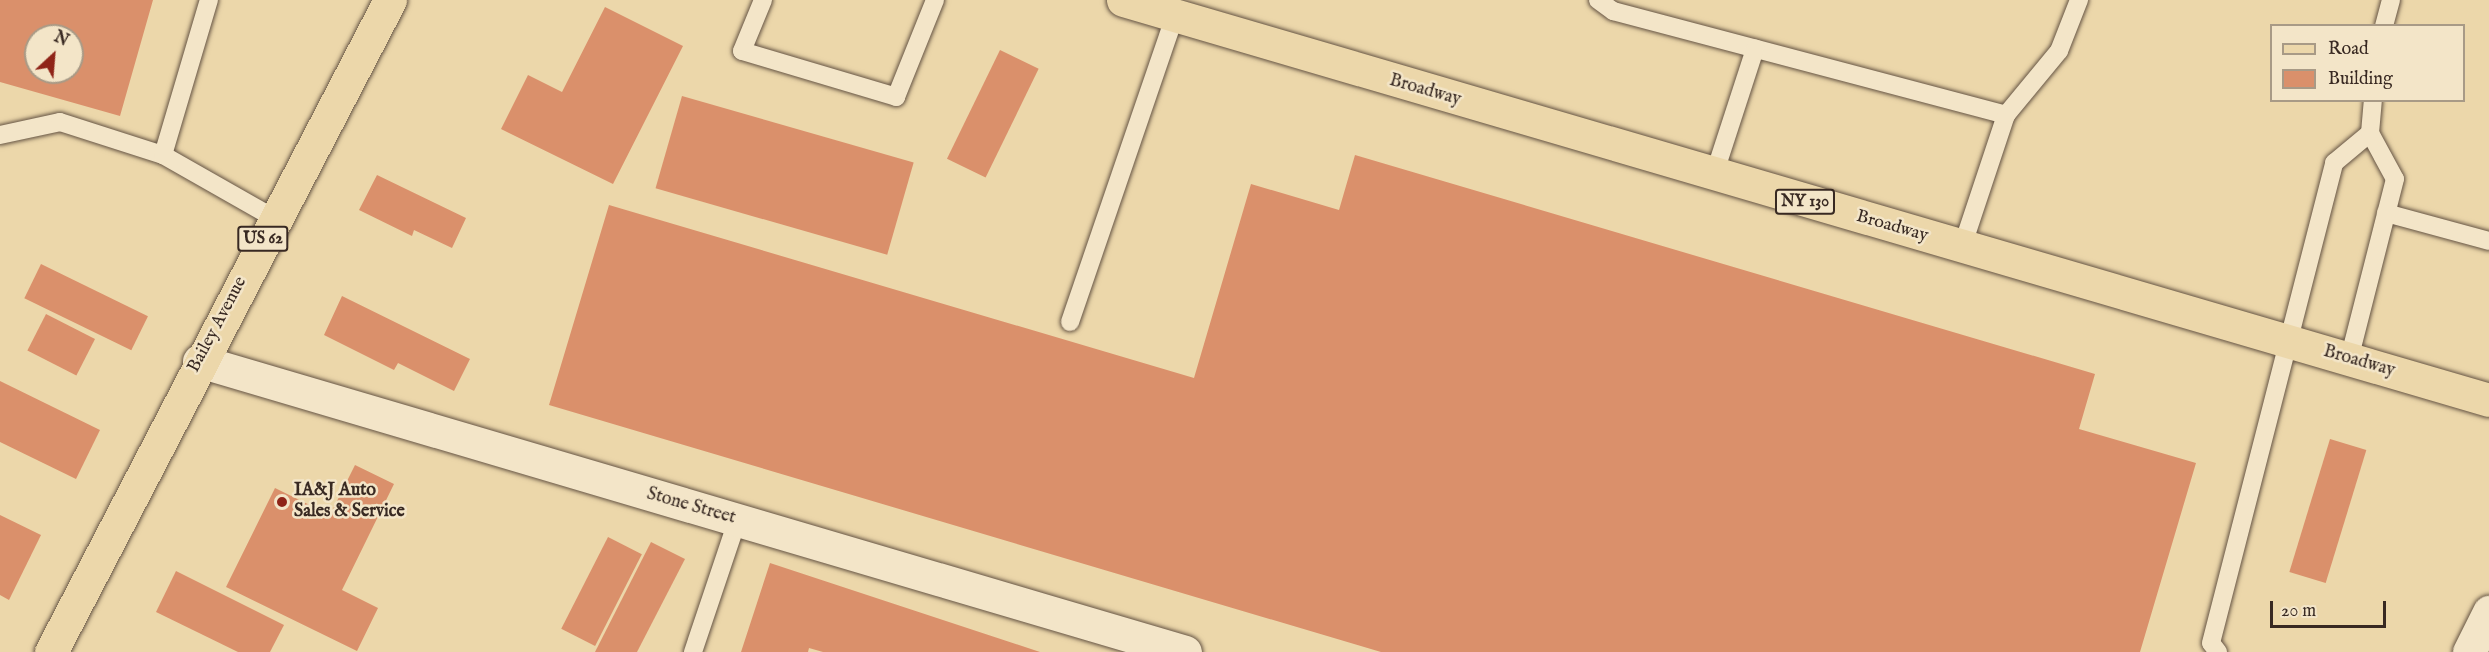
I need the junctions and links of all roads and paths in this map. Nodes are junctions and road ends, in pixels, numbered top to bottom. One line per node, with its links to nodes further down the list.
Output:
1 (209, 0): 16 (lane)
2 (390, 0): 19 (main road, Bailey Avenue / US 62)
3 (763, 0): 4 (lane)
4 (935, 0)
5 (1123, 0): 9 (main road, Broadway / NY 130)
6 (1598, 0): 11 (lane)
7 (2079, 0): 13 (lane)
8 (2391, 0): 10 (lane)
9 (1174, 18): 17 (main road, Broadway / NY 130); 22 (lane)
10 (2385, 24)
11 (1755, 49): 13 (lane); 17 (lane)
12 (2373, 102): 14 (lane)
13 (2006, 115): 21 (lane)
14 (2370, 133): 18 (lane); 23 (lane)
15 (0, 135): 16 (lane)
16 (163, 155): 19 (lane)
17 (1714, 175): 21 (main road, Broadway / NY 130)
18 (2386, 213): 20 (lane); 24 (lane)
19 (274, 218): 25 (main road, Bailey Avenue / US 62)
20 (2489, 241)
21 (1962, 247): 23 (main road, Broadway / NY 130)
22 (1070, 322)
23 (2286, 341): 24 (main road, Broadway / NY 130); 32 (lane)
24 (2349, 360): 26 (main road, Broadway / NY 130)
25 (199, 361): 27 (street, Stone Street); 29 (main road, Bailey Avenue / US 62)
26 (2489, 400)
27 (738, 521): 30 (lane); 31 (street, Stone Street)
28 (2489, 612): 33 (street)
29 (51, 652)
30 (693, 652)
31 (1185, 652)
32 (2218, 652)
33 (2469, 652)

